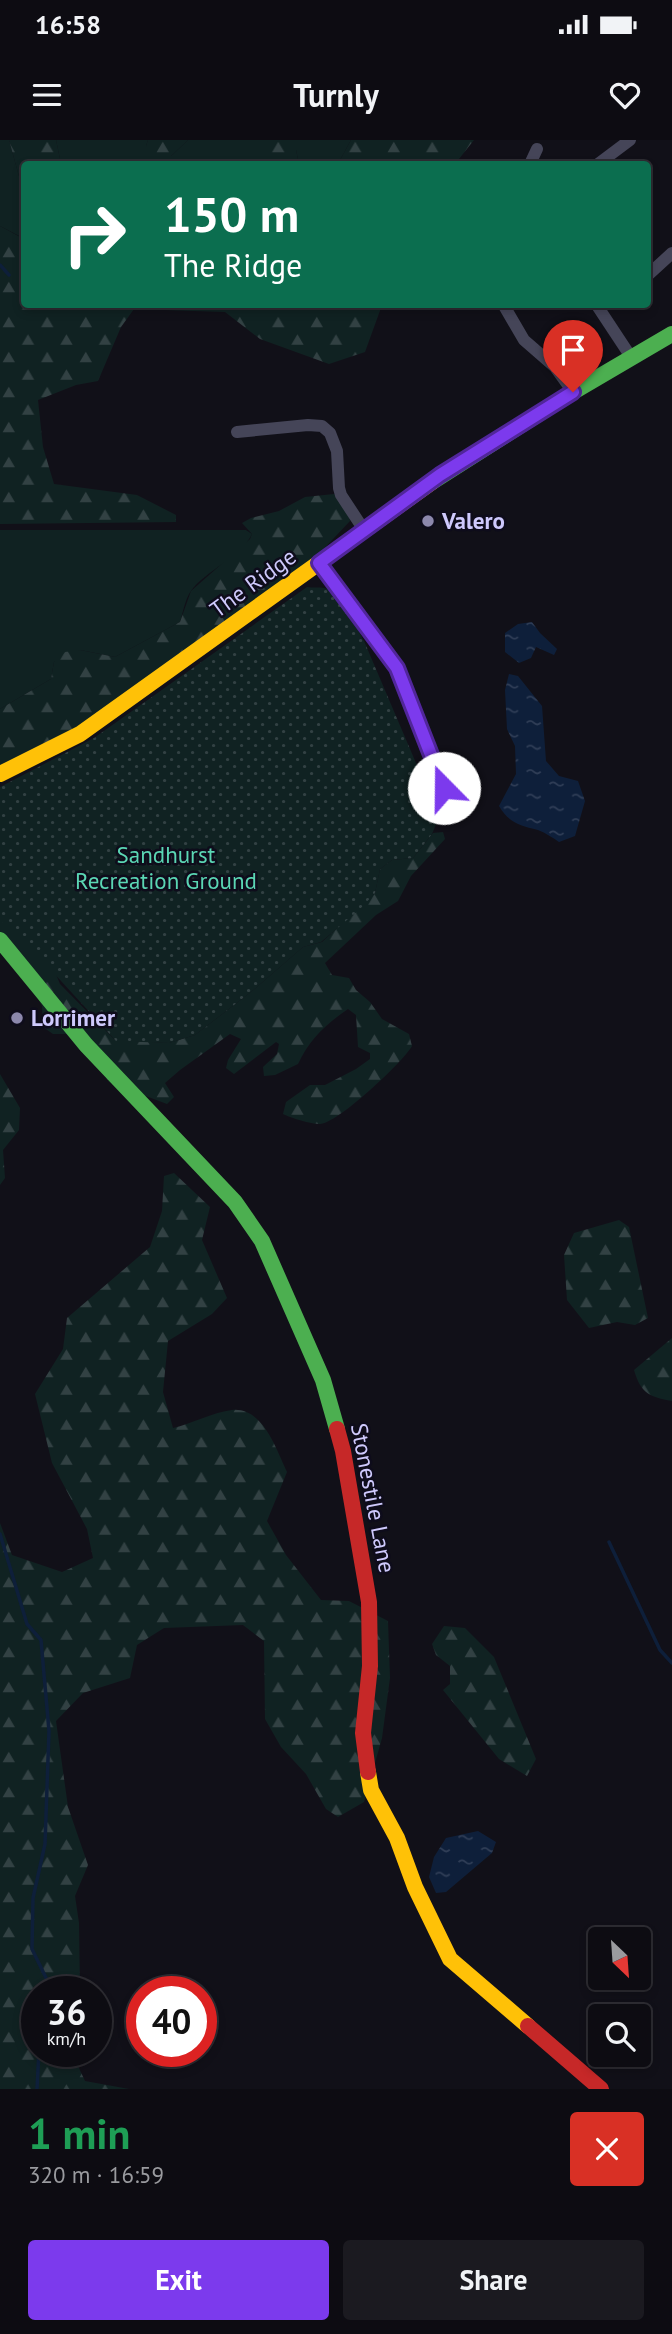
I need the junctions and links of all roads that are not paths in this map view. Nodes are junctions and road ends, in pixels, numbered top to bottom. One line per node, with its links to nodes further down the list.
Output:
1 (630, 140): 4 (street)
2 (537, 149): 3 (street)
3 (531, 161)
4 (602, 161)
5 (672, 253): 6 (street)
6 (662, 263): 7 (street); 8 (street)
7 (651, 272)
8 (672, 274)
9 (505, 308): 13 (street)
10 (603, 308): 12 (street)
11 (672, 334): 12 (street, The Ridge)
12 (631, 357): 13 (street, The Ridge)
13 (573, 392): 15 (street, The Ridge)
14 (237, 432): 15 (street)
15 (364, 530): 16 (street, The Ridge)
16 (319, 563): 17 (street, The Ridge); 18 (street)
17 (0, 774)
18 (444, 788)
19 (0, 940): 20 (street, Stonestile Lane)
20 (601, 2089)

